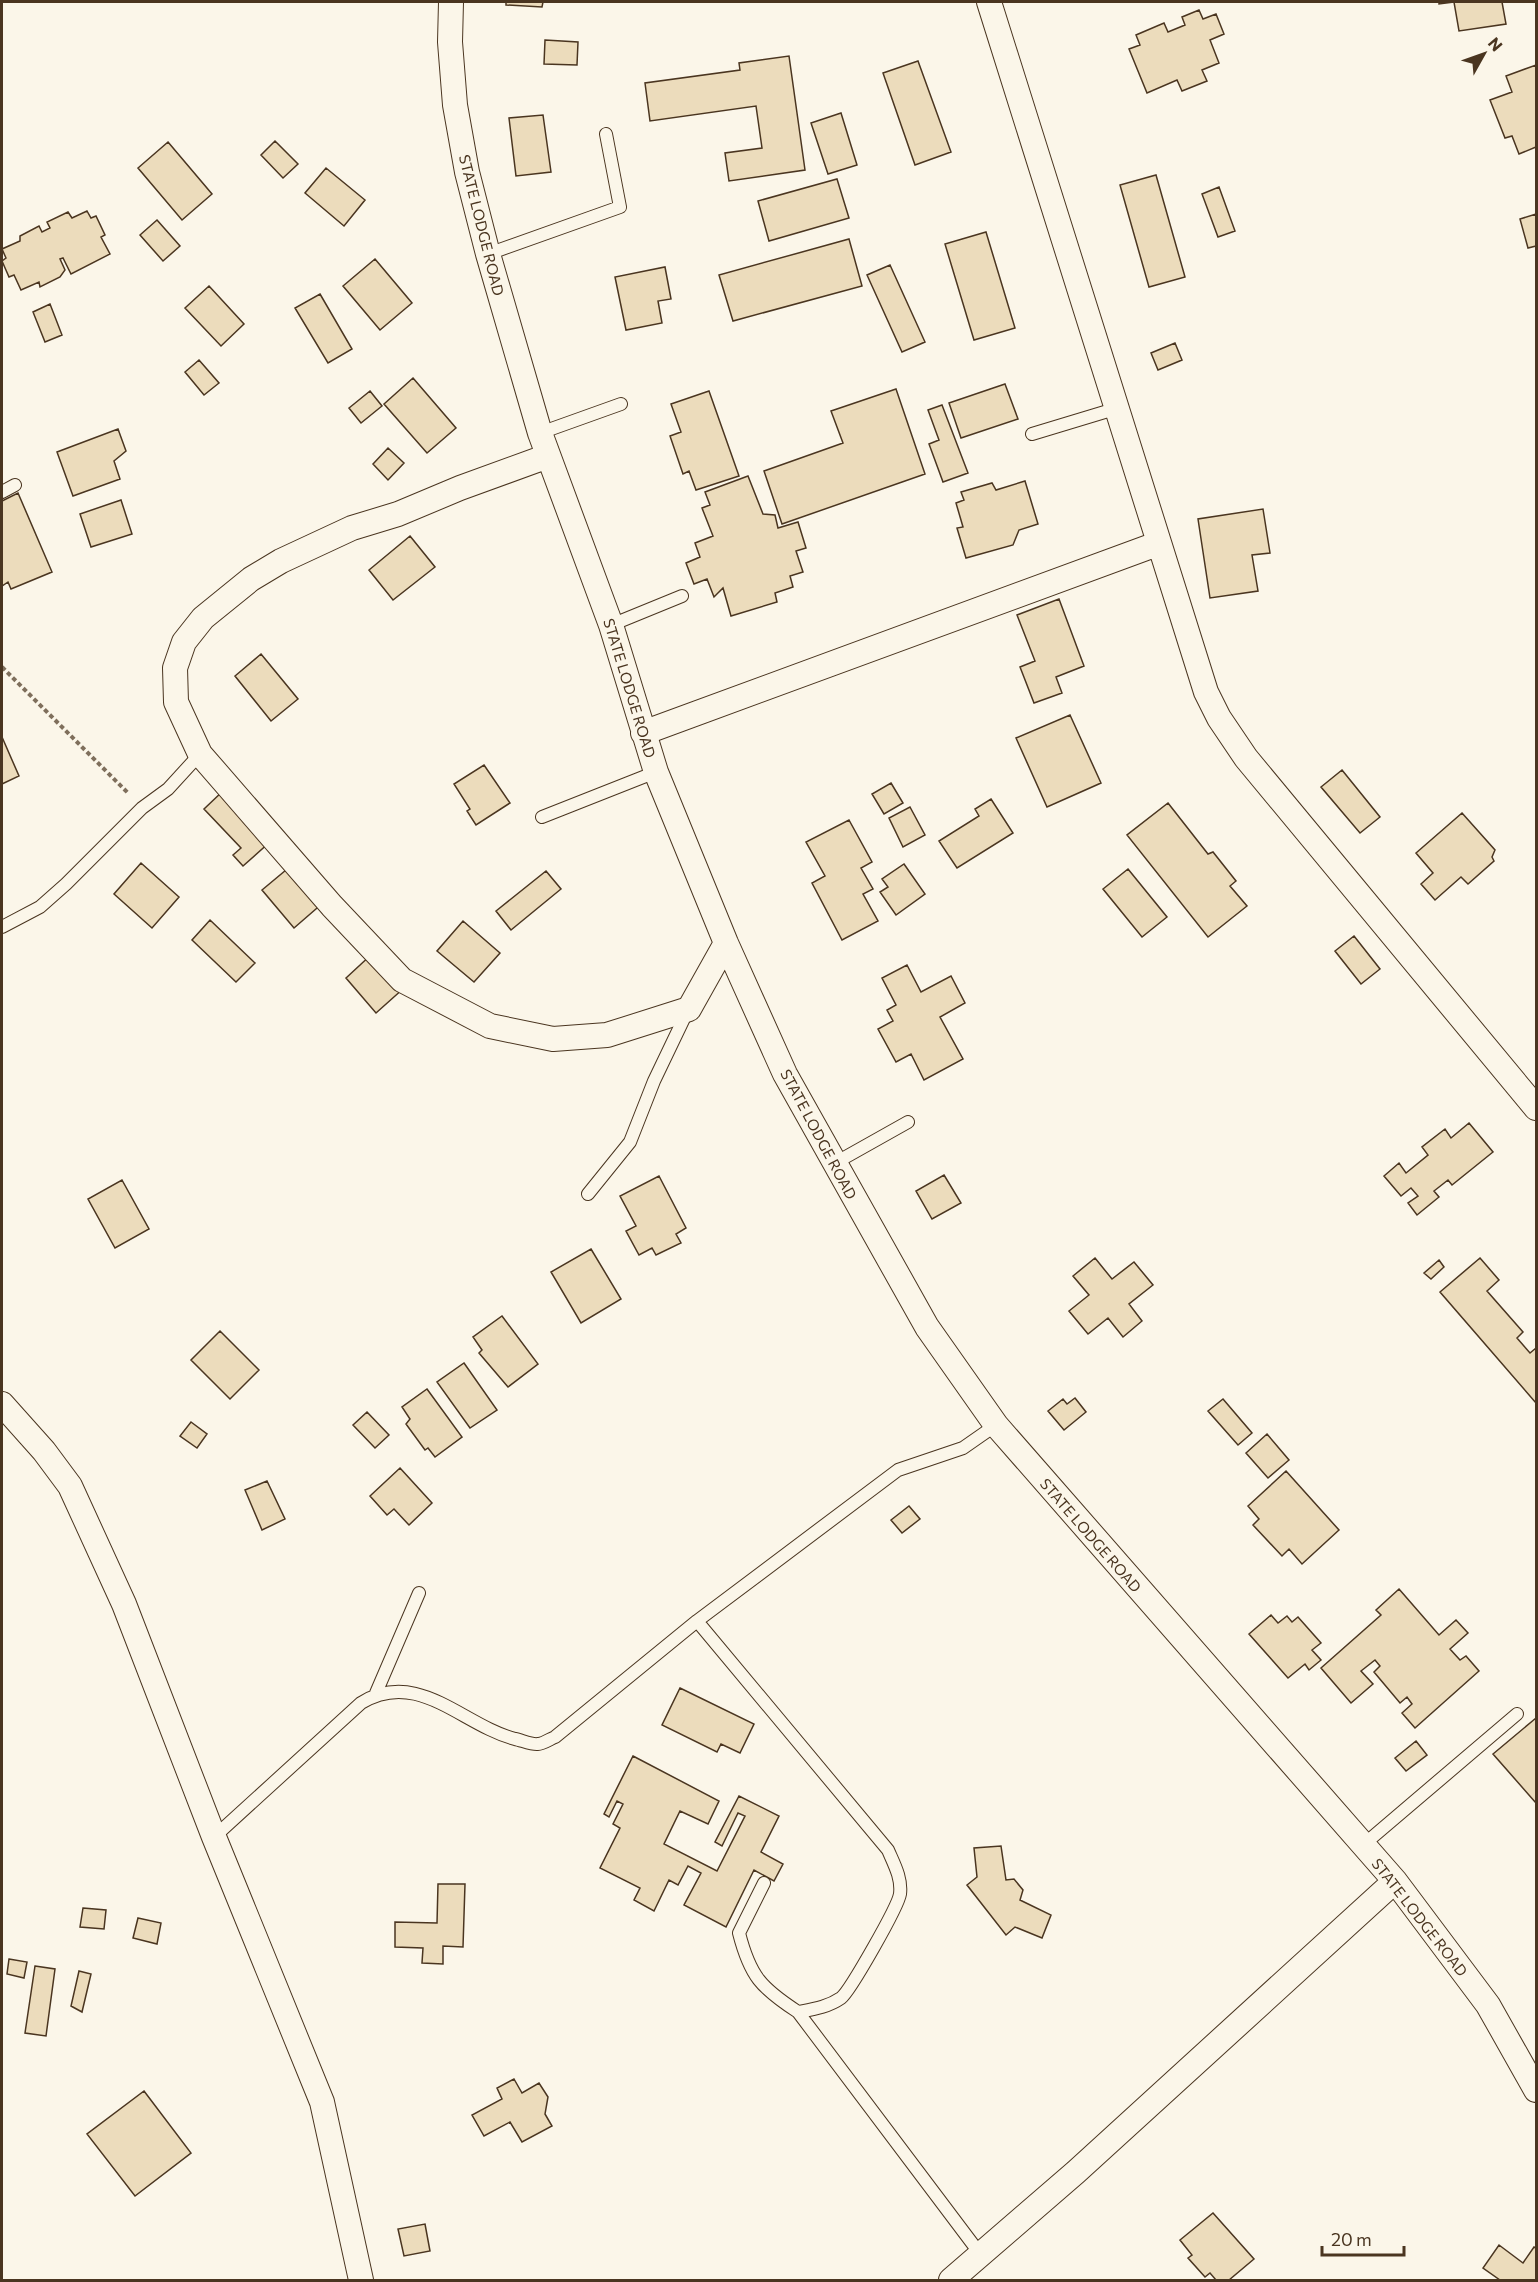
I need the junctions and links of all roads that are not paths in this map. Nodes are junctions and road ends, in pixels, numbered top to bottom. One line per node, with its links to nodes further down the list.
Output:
1 (451, 2): 4 (street, STATE LODGE ROAD)
2 (989, 2): 6 (street)
3 (606, 134): 4 (lane)
4 (488, 254): 8 (street, STATE LODGE ROAD)
5 (621, 404): 8 (lane)
6 (1118, 408): 7 (lane); 11 (street)
7 (1032, 434)
8 (544, 444): 13 (street, STATE LODGE ROAD); 15 (street)
9 (15, 485): 10 (lane)
10 (2, 492)
11 (1157, 544): 14 (street); 21 (street)
12 (682, 596): 13 (lane)
13 (611, 625): 14 (street, STATE LODGE ROAD)
14 (644, 733): 16 (street, STATE LODGE ROAD)
15 (200, 754): 18 (lane); 20 (street)
16 (656, 772): 17 (lane); 19 (street, STATE LODGE ROAD)
17 (542, 818)
18 (2, 927)
19 (726, 943): 20 (street); 23 (street, STATE LODGE ROAD)
20 (689, 1009): 24 (lane)
21 (1536, 1108)
22 (908, 1122): 23 (lane)
23 (835, 1163): 26 (street, STATE LODGE ROAD)
24 (588, 1194)
25 (2, 1404): 31 (street)
26 (996, 1425): 28 (lane); 32 (street, STATE LODGE ROAD)
27 (419, 1593): 29 (lane)
28 (697, 1621): 29 (lane); 35 (lane)
29 (376, 1693): 31 (lane)
30 (1517, 1714): 32 (lane)
31 (214, 1837): 38 (street)
32 (1362, 1846): 33 (street, STATE LODGE ROAD)
33 (1395, 1881): 36 (street, STATE LODGE ROAD); 37 (street)
34 (764, 1883): 35 (lane)
35 (798, 2012): 37 (lane)
36 (1536, 2090)
37 (981, 2255): 39 (street)
38 (361, 2280)
39 (951, 2280)

